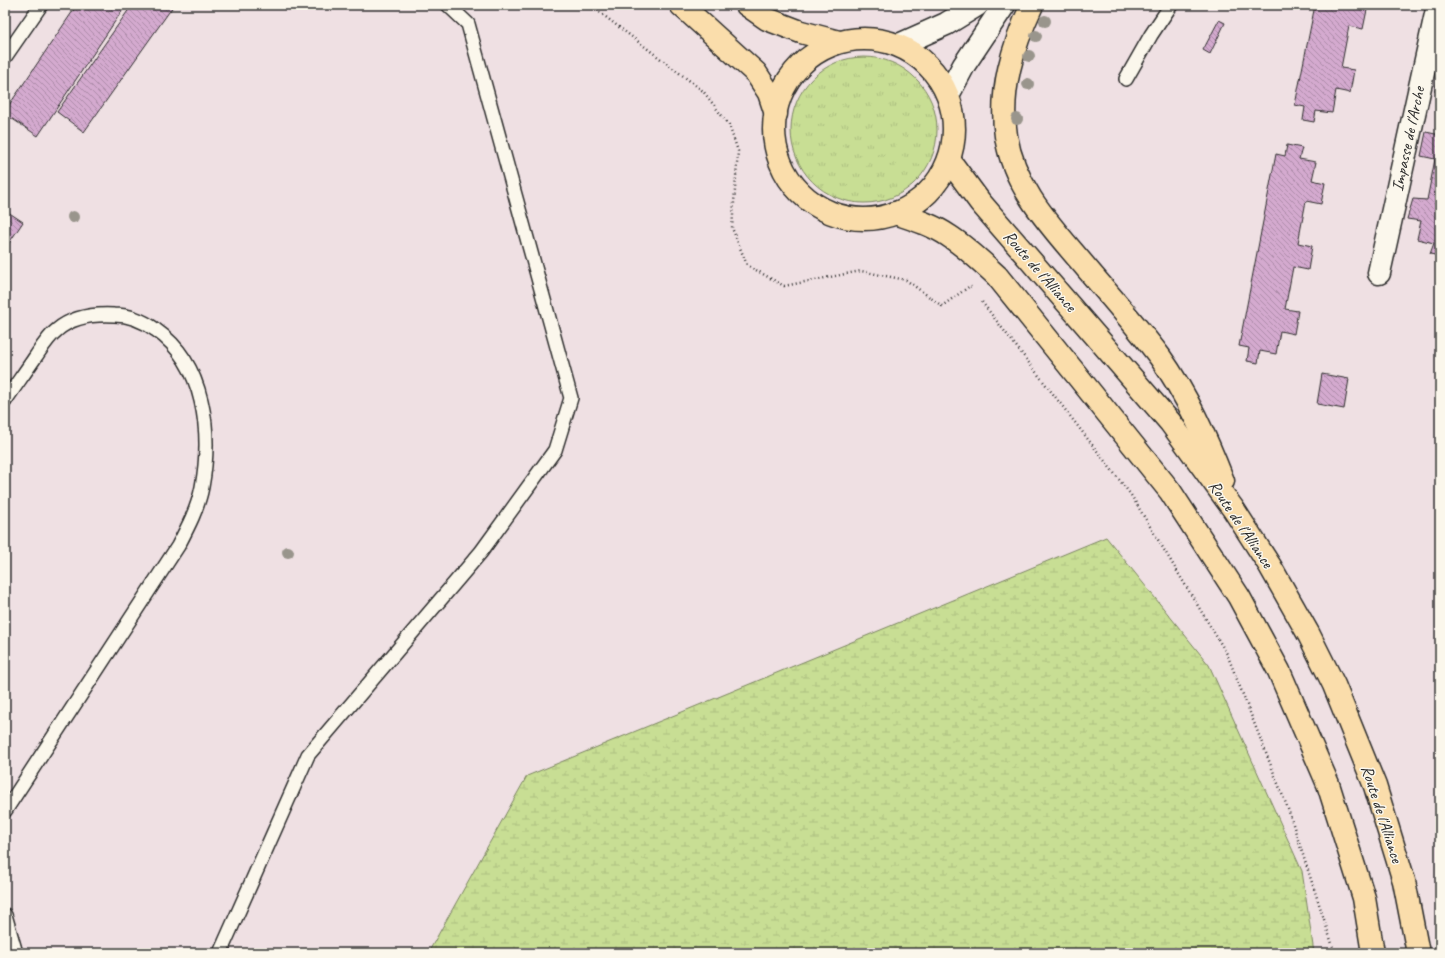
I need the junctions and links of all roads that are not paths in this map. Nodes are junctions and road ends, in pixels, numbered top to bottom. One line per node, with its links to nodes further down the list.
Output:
1 (41, 5): 12 (lane)
2 (448, 5): 24 (lane)
3 (681, 5): 15 (highway)
4 (746, 5): 10 (highway)
5 (977, 5): 11 (street)
6 (1004, 5): 14 (street)
7 (1032, 5): 20 (highway)
8 (1171, 5): 13 (lane)
9 (1438, 5): 18 (street, Impasse de l'Arche)
10 (838, 42): 11 (highway); 15 (highway)
11 (899, 45): 14 (highway)
12 (5, 57)
13 (1126, 79)
14 (948, 95): 16 (highway)
15 (776, 114): 17 (highway)
16 (949, 160): 17 (highway); 20 (highway, Route de l'Alliance)
17 (895, 213): 25 (highway)
18 (1379, 273)
19 (5, 401): 21 (lane)
20 (1234, 510): 26 (highway, Route de l'Alliance)
21 (5, 810)
22 (5, 915): 23 (lane)
23 (16, 953)
24 (220, 953)
25 (1373, 953)
26 (1418, 953)

